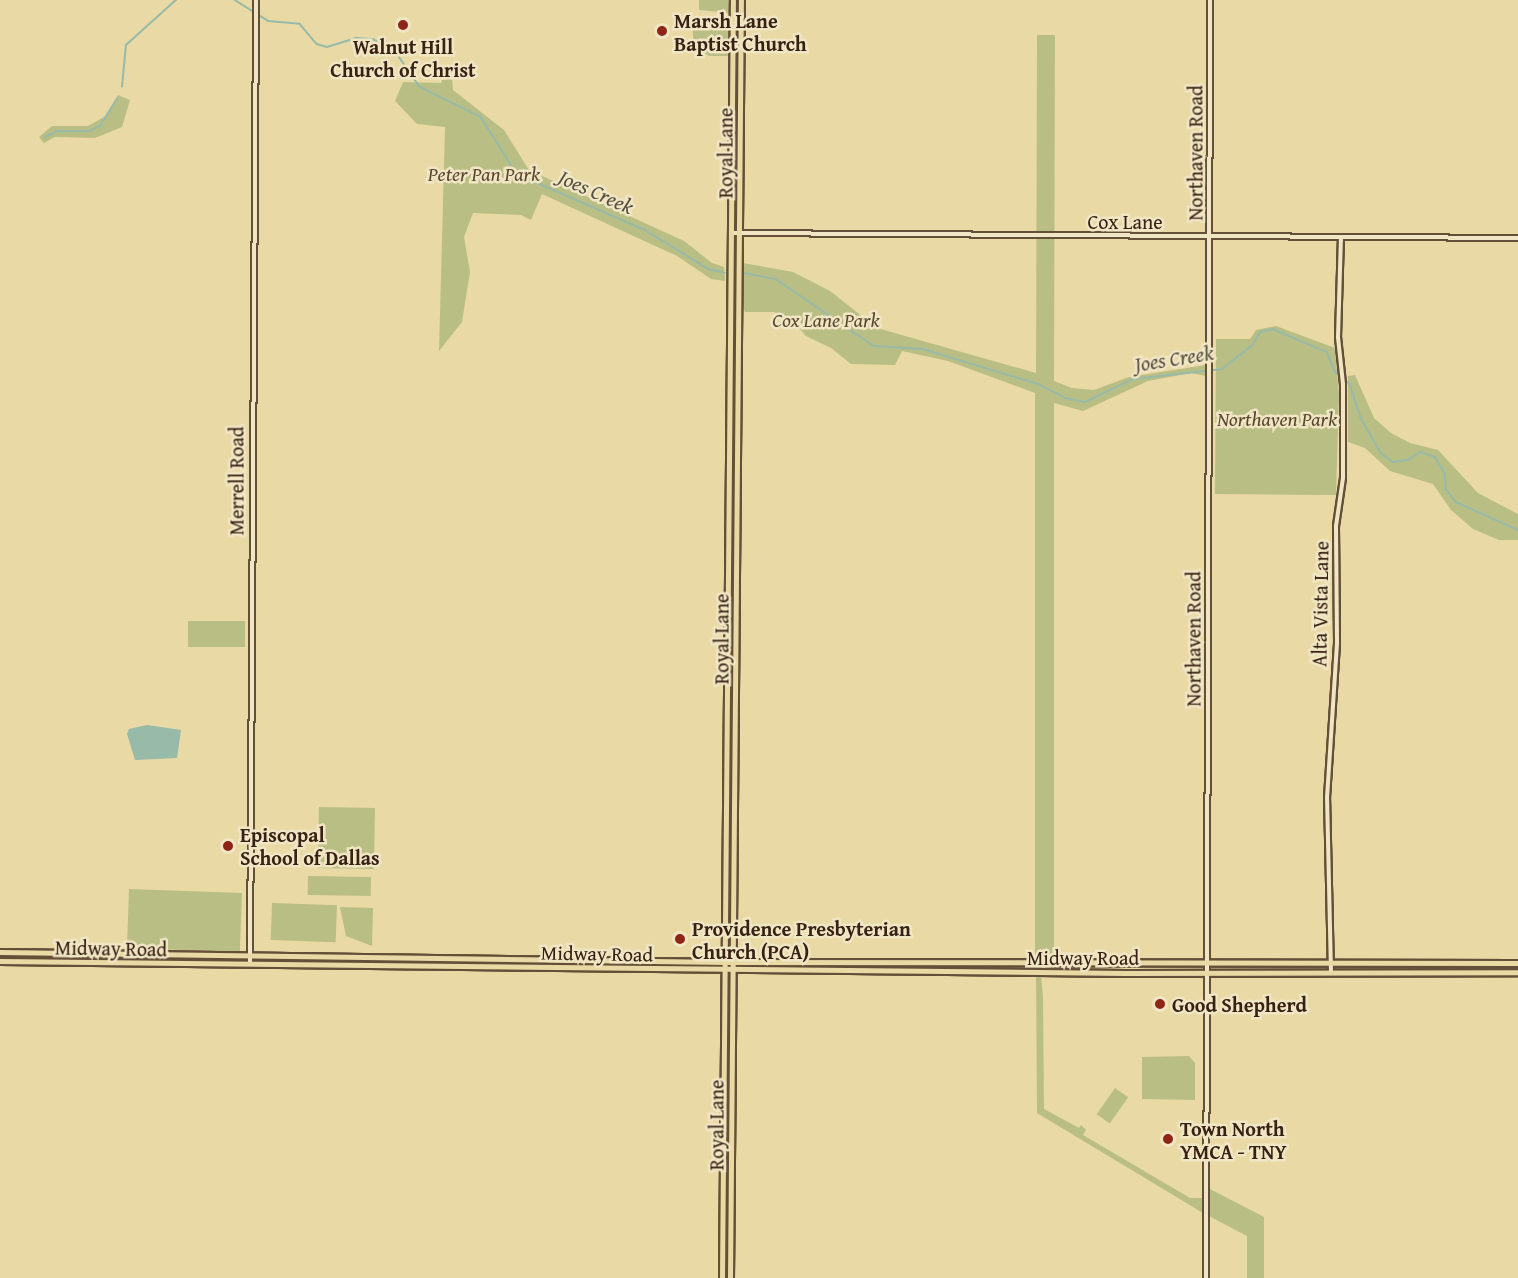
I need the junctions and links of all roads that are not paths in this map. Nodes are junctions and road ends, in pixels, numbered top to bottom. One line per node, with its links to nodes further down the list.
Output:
1 (256, 0): 18 (street, Merrell Road)
2 (733, 0): 5 (main road, Royal Lane)
3 (741, 0): 6 (main road, Royal Lane)
4 (1210, 0): 11 (street, Northaven Road)
5 (733, 72): 6 (main road); 7 (main road, Royal Lane)
6 (740, 72): 8 (main road, Royal Lane)
7 (731, 172): 8 (main road); 9 (main road, Royal Lane)
8 (739, 173): 10 (main road, Royal Lane)
9 (731, 233): 10 (street, Cox Lane); 14 (main road, Royal Lane)
10 (740, 234): 11 (street, Cox Lane); 15 (main road, Royal Lane)
11 (1211, 236): 12 (street, Cox Lane); 26 (street, Northaven Road)
12 (1341, 237): 13 (street, Cox Lane); 24 (street, Alta Vista Lane)
13 (1518, 238)
14 (726, 904): 15 (main road); 21 (main road, Royal Lane)
15 (734, 904): 22 (main road, Royal Lane)
16 (0, 952): 17 (main road, Midway Road)
17 (143, 955): 18 (main road, Midway Road); 23 (main road)
18 (249, 955): 20 (street, Merrell Road); 21 (main road, Midway Road)
19 (0, 961): 23 (main road, Midway Road)
20 (250, 962): 23 (main road, Midway Road); 27 (main road, Midway Road)
21 (725, 962): 22 (main road, Midway Road); 27 (main road, Royal Lane)
22 (733, 962): 26 (main road, Midway Road); 28 (main road, Royal Lane)
23 (142, 963)
24 (1331, 963): 25 (main road, Midway Road); 26 (main road, Midway Road); 30 (street, Alta Vista Lane)
25 (1518, 963)
26 (1205, 964): 29 (street, Northaven Road)
27 (725, 969): 28 (main road, Midway Road); 32 (main road, Royal Lane)
28 (733, 969): 29 (main road, Midway Road); 33 (main road, Royal Lane)
29 (1205, 972): 30 (main road, Midway Road); 34 (street, Northaven Road)
30 (1331, 972): 31 (main road, Midway Road)
31 (1518, 972)
32 (722, 1278)
33 (730, 1278)
34 (1206, 1278)

